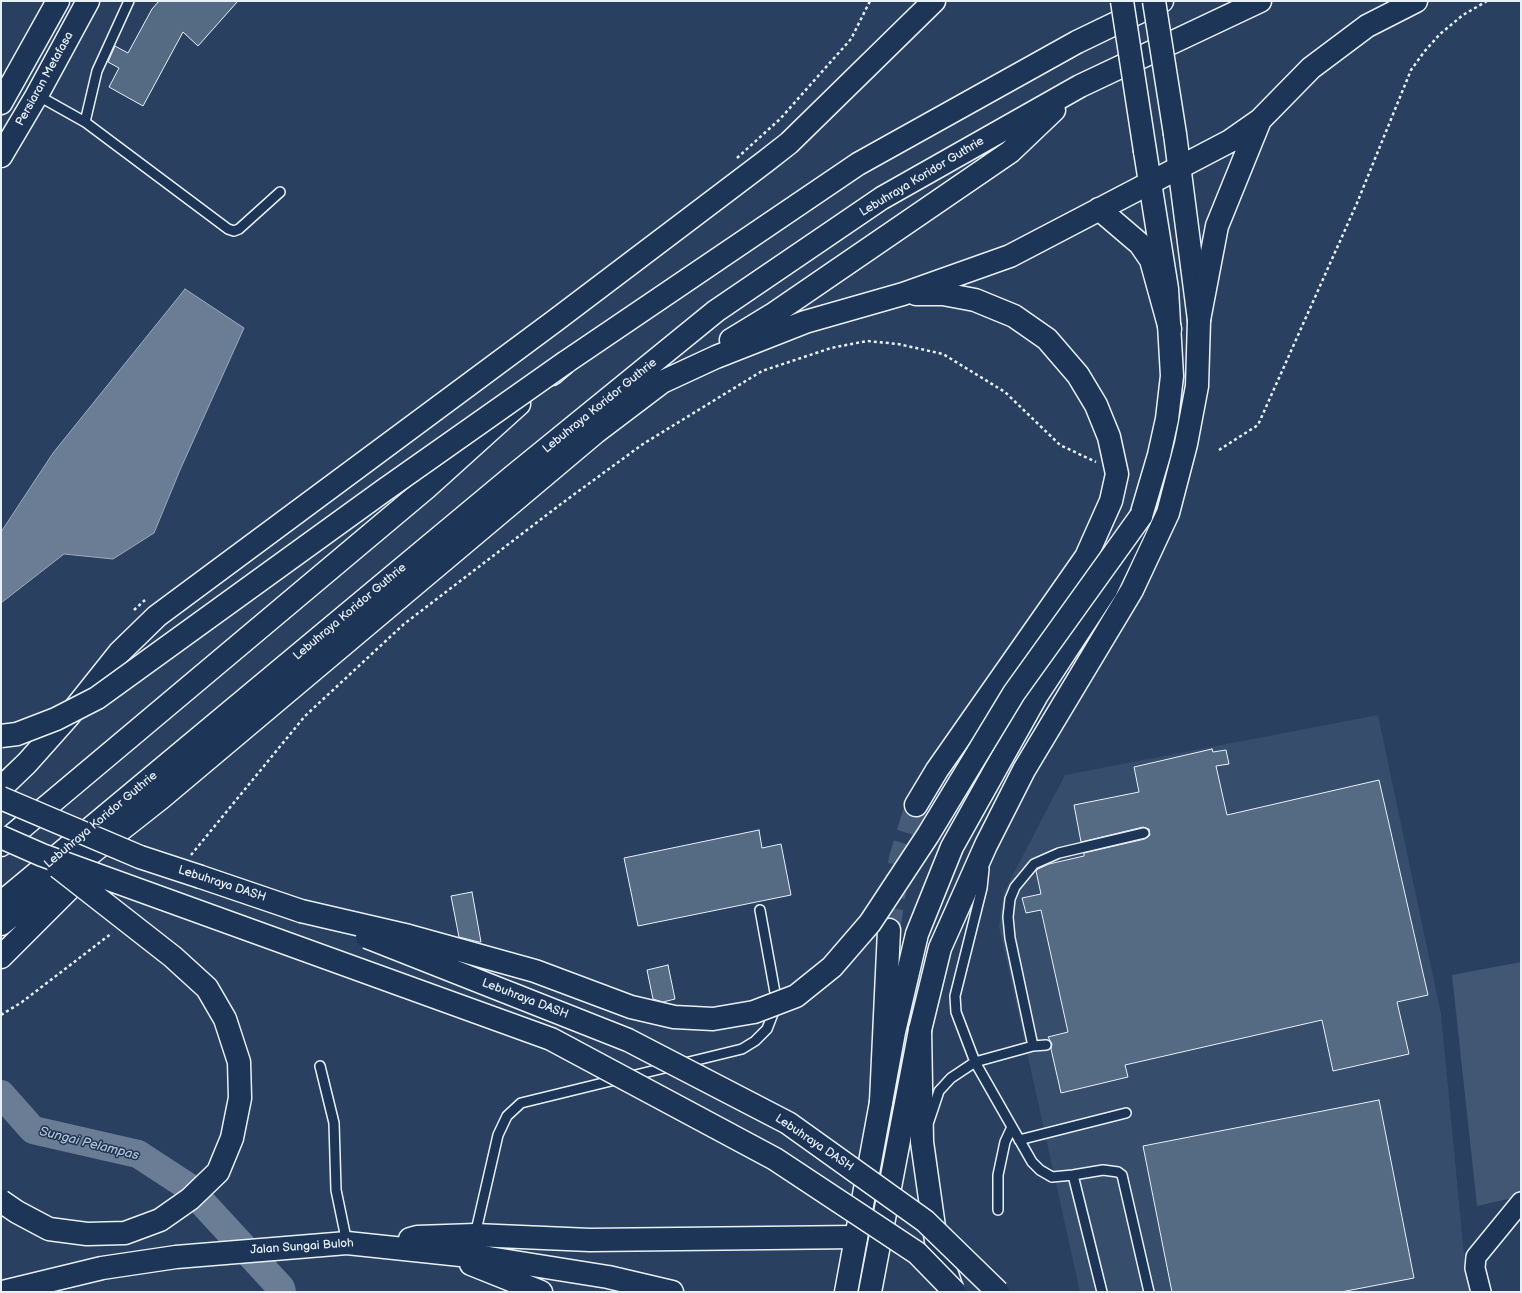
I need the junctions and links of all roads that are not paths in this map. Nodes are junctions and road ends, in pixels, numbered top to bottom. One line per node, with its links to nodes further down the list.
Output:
1 (58, 1): 12 (main road)
2 (88, 1): 11 (main road, Persiaran Metafasa)
3 (129, 1): 14 (lane)
4 (934, 1): 27 (main road)
5 (1122, 1): 17 (main road, bridge)
6 (1154, 1): 16 (main road, bridge)
7 (1162, 1): 23 (main road)
8 (1260, 1): 10 (main road, Lebuhraya Koridor Guthrie)
9 (1416, 1): 13 (main road)
10 (1080, 86): 24 (main road); 36 (main road, Lebuhraya Koridor Guthrie)
11 (37, 95): 14 (lane); 15 (main road, Persiaran Metafasa)
12 (1, 103)
13 (1260, 120): 16 (main road); 21 (main road)
14 (85, 122): 18 (lane)
15 (1, 156)
16 (1180, 168): 17 (main road); 21 (main road)
17 (1150, 182): 19 (main road); 22 (main road)
18 (280, 192)
19 (1099, 208): 20 (main road); 22 (main road)
20 (903, 294): 24 (main road); 30 (main road)
21 (1199, 320): 34 (main road)
22 (1170, 329): 25 (main road)
23 (566, 362): 26 (main road, bridge); 33 (main road)
24 (662, 382): 29 (main road)
25 (1141, 516): 38 (main road, bridge); 47 (main road)
26 (1, 736)
27 (1, 788)
28 (1, 798): 38 (main road, Lebuhraya DASH, bridge)
29 (161, 798): 39 (main road); 41 (main road)
30 (916, 805)
31 (1144, 833): 43 (lane)
32 (1, 837): 35 (main road, bridge)
33 (1, 845)
34 (986, 845): 42 (main road); 45 (lane)
35 (42, 855): 53 (main road, bridge); 66 (main road, bridge)
36 (1, 903)
37 (760, 910): 56 (lane)
38 (301, 911): 67 (main road, Lebuhraya DASH, bridge)
39 (1, 924)
40 (889, 930): 47 (main road)
41 (1, 958)
42 (920, 1030): 51 (main road); 65 (main road)
43 (1033, 1046): 44 (lane); 45 (lane)
44 (1046, 1046)
45 (975, 1062): 49 (lane); 51 (lane)
46 (320, 1066): 58 (lane)
47 (881, 1102): 57 (main road)
48 (1126, 1113): 50 (lane)
49 (1012, 1127): 50 (lane); 55 (lane)
50 (1019, 1140): 52 (lane)
51 (922, 1142): 66 (main road)
52 (1073, 1175): 68 (lane); 69 (lane)
53 (1, 1201)
54 (1521, 1202): 70 (street)
55 (998, 1210)
56 (475, 1235): 57 (main road); 59 (main road)
57 (856, 1237): 64 (main road)
58 (337, 1243): 59 (main road, Jalan Sungai Buloh); 61 (main road, Jalan Sungai Buloh)
59 (388, 1246): 60 (main road, Jalan Sungai Buloh)
60 (442, 1252): 62 (main road); 63 (main road, Jalan Sungai Buloh)
61 (3, 1292)
62 (541, 1292)
63 (672, 1292)
64 (846, 1292)
65 (870, 1292)
66 (954, 1292)
67 (998, 1292)
68 (1102, 1292)
69 (1149, 1292)
70 (1481, 1292)

